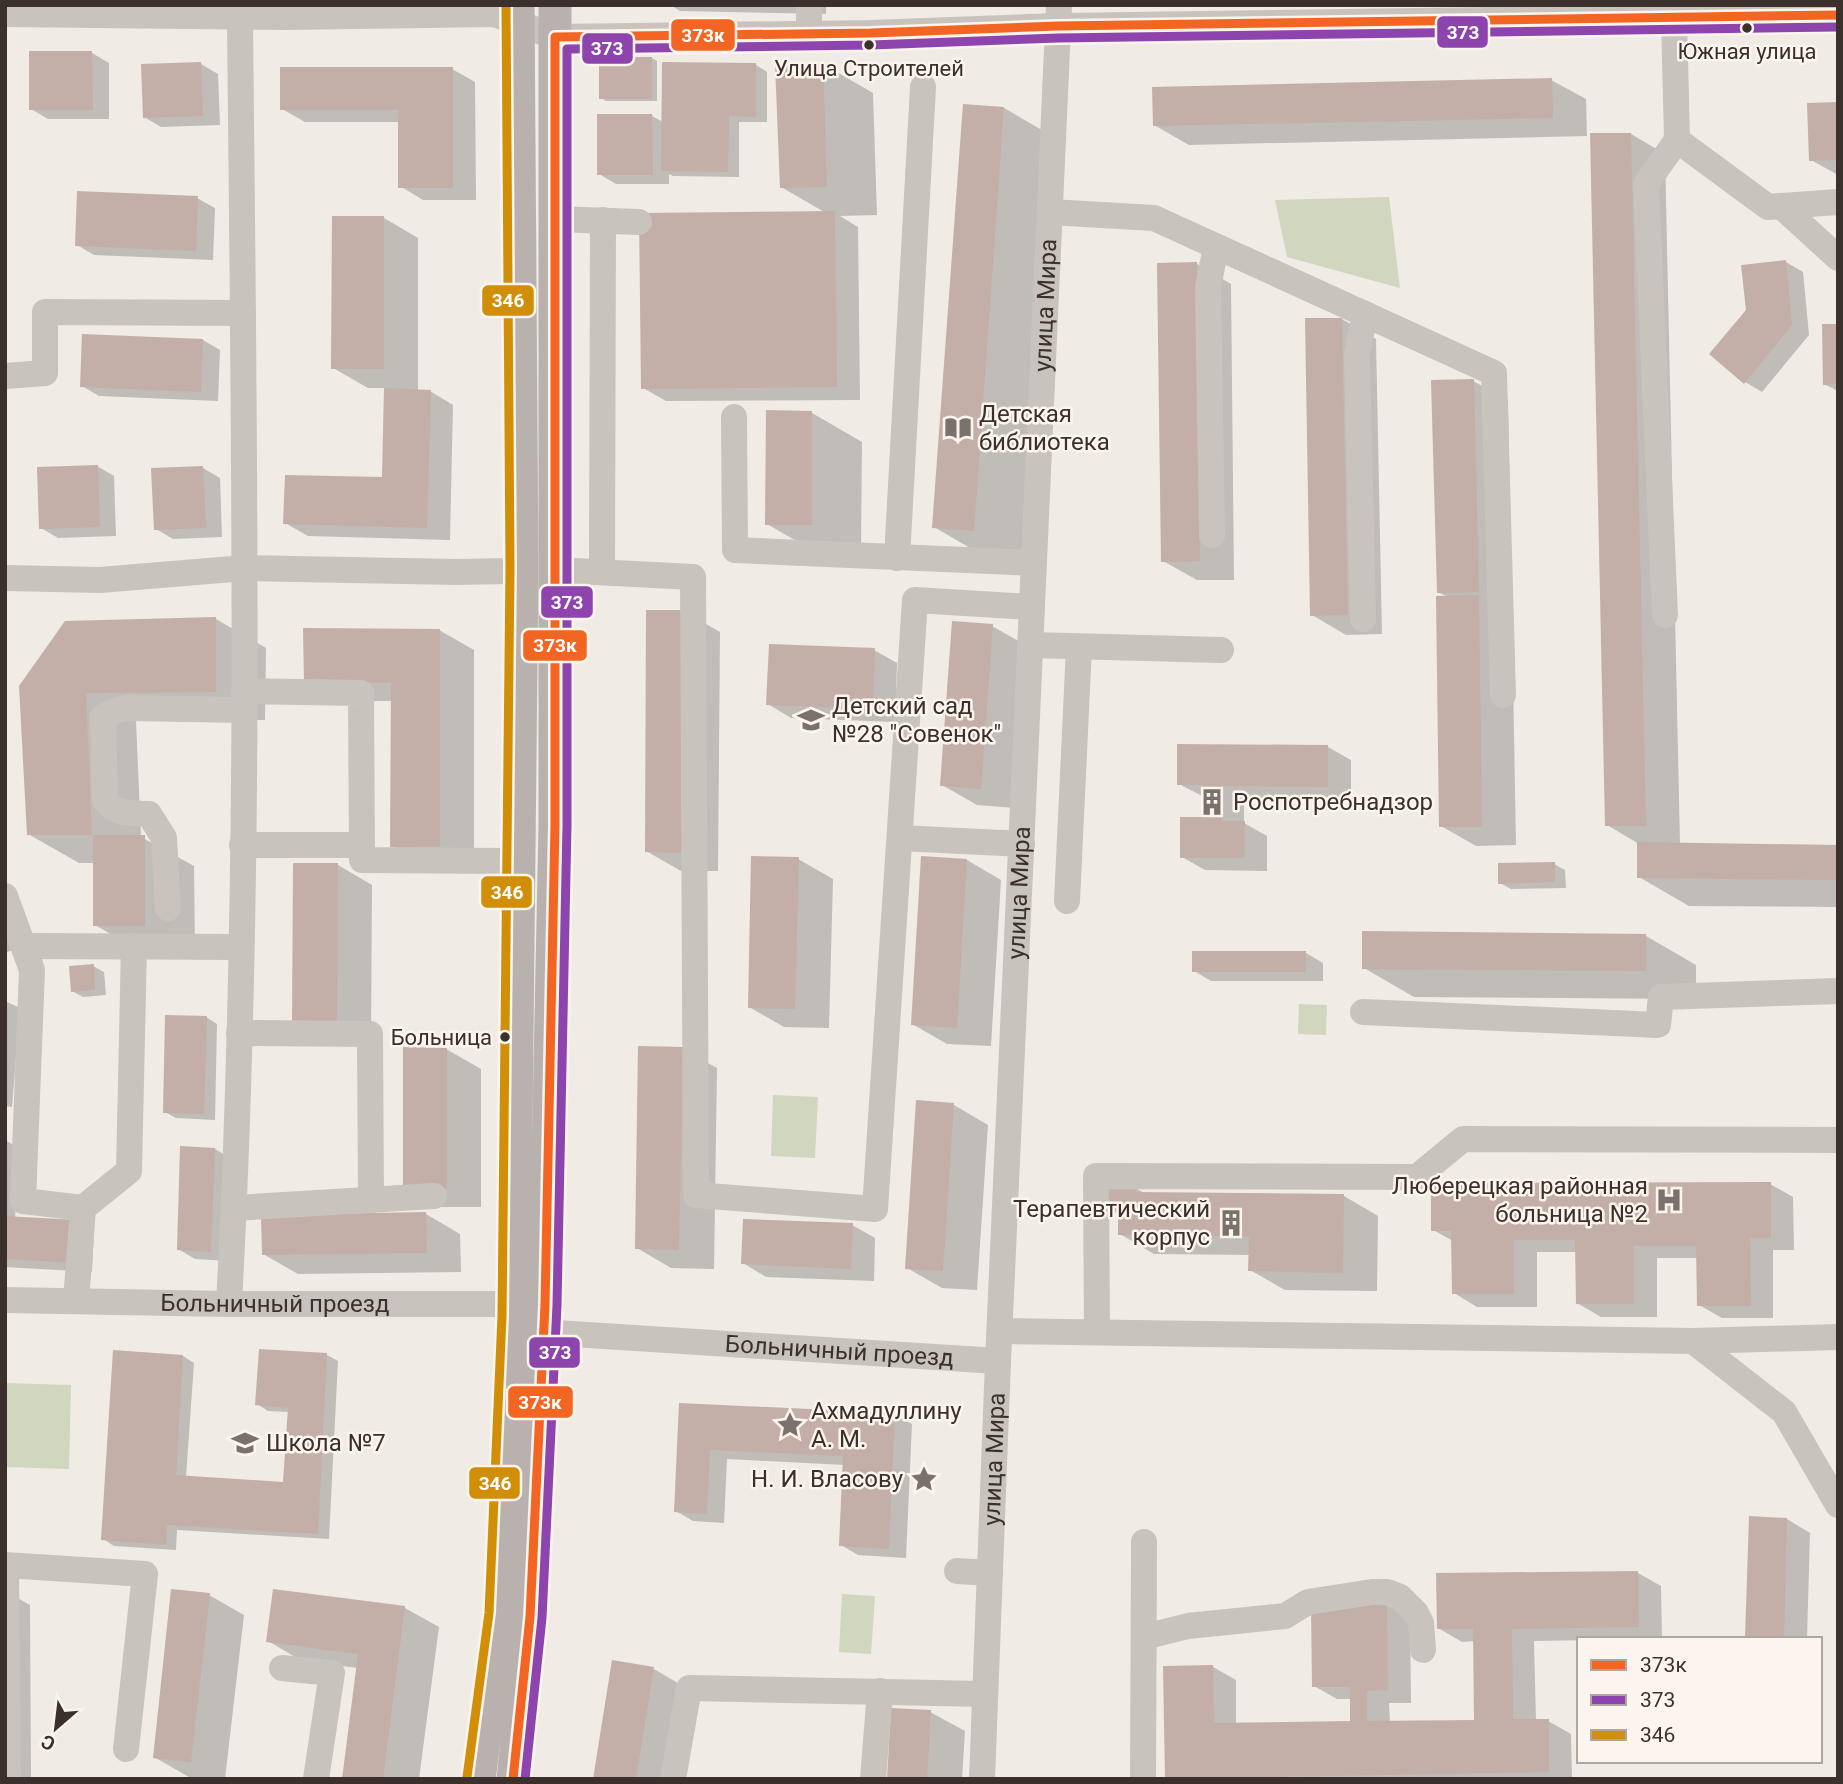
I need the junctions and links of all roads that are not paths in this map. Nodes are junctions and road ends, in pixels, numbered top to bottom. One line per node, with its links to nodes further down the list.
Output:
1 (809, 5): 12 (street)
2 (62, 10): 4 (street); 6 (street)
3 (314, 11): 5 (street); 6 (street)
4 (5, 14)
5 (519, 14): 11 (street); 31 (main road)
6 (240, 15): 23 (street)
7 (1226, 15): 9 (street); 10 (street)
8 (1838, 15): 10 (street)
9 (1059, 16): 12 (street); 17 (street, улица Мира)
10 (1674, 17): 14 (street)
11 (555, 21): 12 (street); 18 (main road)
12 (809, 34)
13 (923, 87): 28 (street)
14 (1677, 140): 16 (street); 36 (street)
15 (1838, 202): 16 (street)
16 (1781, 206): 22 (street)
17 (1050, 212): 21 (street); 29 (street, улица Мира)
18 (555, 219): 19 (street); 32 (main road)
19 (603, 220): 20 (street); 33 (street)
20 (639, 222)
21 (1216, 247): 24 (street); 27 (street)
22 (1838, 258)
23 (243, 313): 25 (street); 30 (street)
24 (1365, 314): 37 (street); 41 (street)
25 (5, 376)
26 (734, 417): 28 (street)
27 (1212, 535)
28 (897, 558): 29 (street)
29 (1034, 564): 35 (street, улица Мира)
30 (245, 568): 31 (street); 34 (street); 42 (street)
31 (522, 568): 47 (main road)
32 (555, 570): 33 (street); 65 (main road)
33 (602, 572): 43 (street)
34 (5, 578)
35 (1032, 607): 38 (street, улица Мира); 43 (street)
36 (1665, 615)
37 (1363, 619)
38 (1030, 645): 39 (street); 44 (street, улица Мира)
39 (1079, 646): 40 (street); 49 (street)
40 (1221, 650)
41 (1503, 695)
42 (244, 701): 45 (street); 46 (street); 50 (street)
43 (900, 838): 44 (street)
44 (1022, 844): 66 (street, улица Мира)
45 (242, 845): 46 (street); 53 (street)
46 (362, 845): 47 (street)
47 (519, 858): 65 (main road)
48 (5, 896): 51 (street)
49 (1067, 901)
50 (168, 908)
51 (24, 946): 52 (street); 60 (street)
52 (134, 946): 53 (street); 60 (street)
53 (240, 947): 56 (street)
54 (1838, 991): 55 (street)
55 (1363, 1012)
56 (239, 1033): 59 (street); 61 (street)
57 (1838, 1140): 67 (street)
58 (434, 1196): 59 (street)
59 (371, 1200): 61 (street)
60 (83, 1208): 63 (street)
61 (234, 1208): 64 (street)
62 (5, 1300): 63 (street, Больничный проезд)
63 (76, 1301): 64 (street, Больничный проезд)
64 (229, 1304): 65 (street, Больничный проезд)
65 (529, 1318): 70 (street, Больничный проезд); 84 (main road); 85 (main road)
66 (1000, 1331): 67 (street); 70 (street, улица Мира)
67 (1097, 1332): 69 (street)
68 (1838, 1337): 69 (street)
69 (1693, 1341): 71 (street)
70 (998, 1360): 75 (street, улица Мира)
71 (1838, 1505)
72 (1144, 1542): 76 (street)
73 (5, 1565): 81 (street); 82 (street)
74 (957, 1572): 75 (street)
75 (990, 1573): 80 (street, улица Мира)
76 (1144, 1637): 77 (street); 89 (street)
77 (1423, 1650)
78 (282, 1668): 83 (street)
79 (880, 1691): 80 (street); 86 (street); 87 (street)
80 (985, 1694): 88 (street, улица Мира)
81 (126, 1749)
82 (8, 1779)
83 (316, 1779)
84 (479, 1779)
85 (513, 1779)
86 (673, 1779)
87 (873, 1779)
88 (982, 1779)
89 (1143, 1779)

